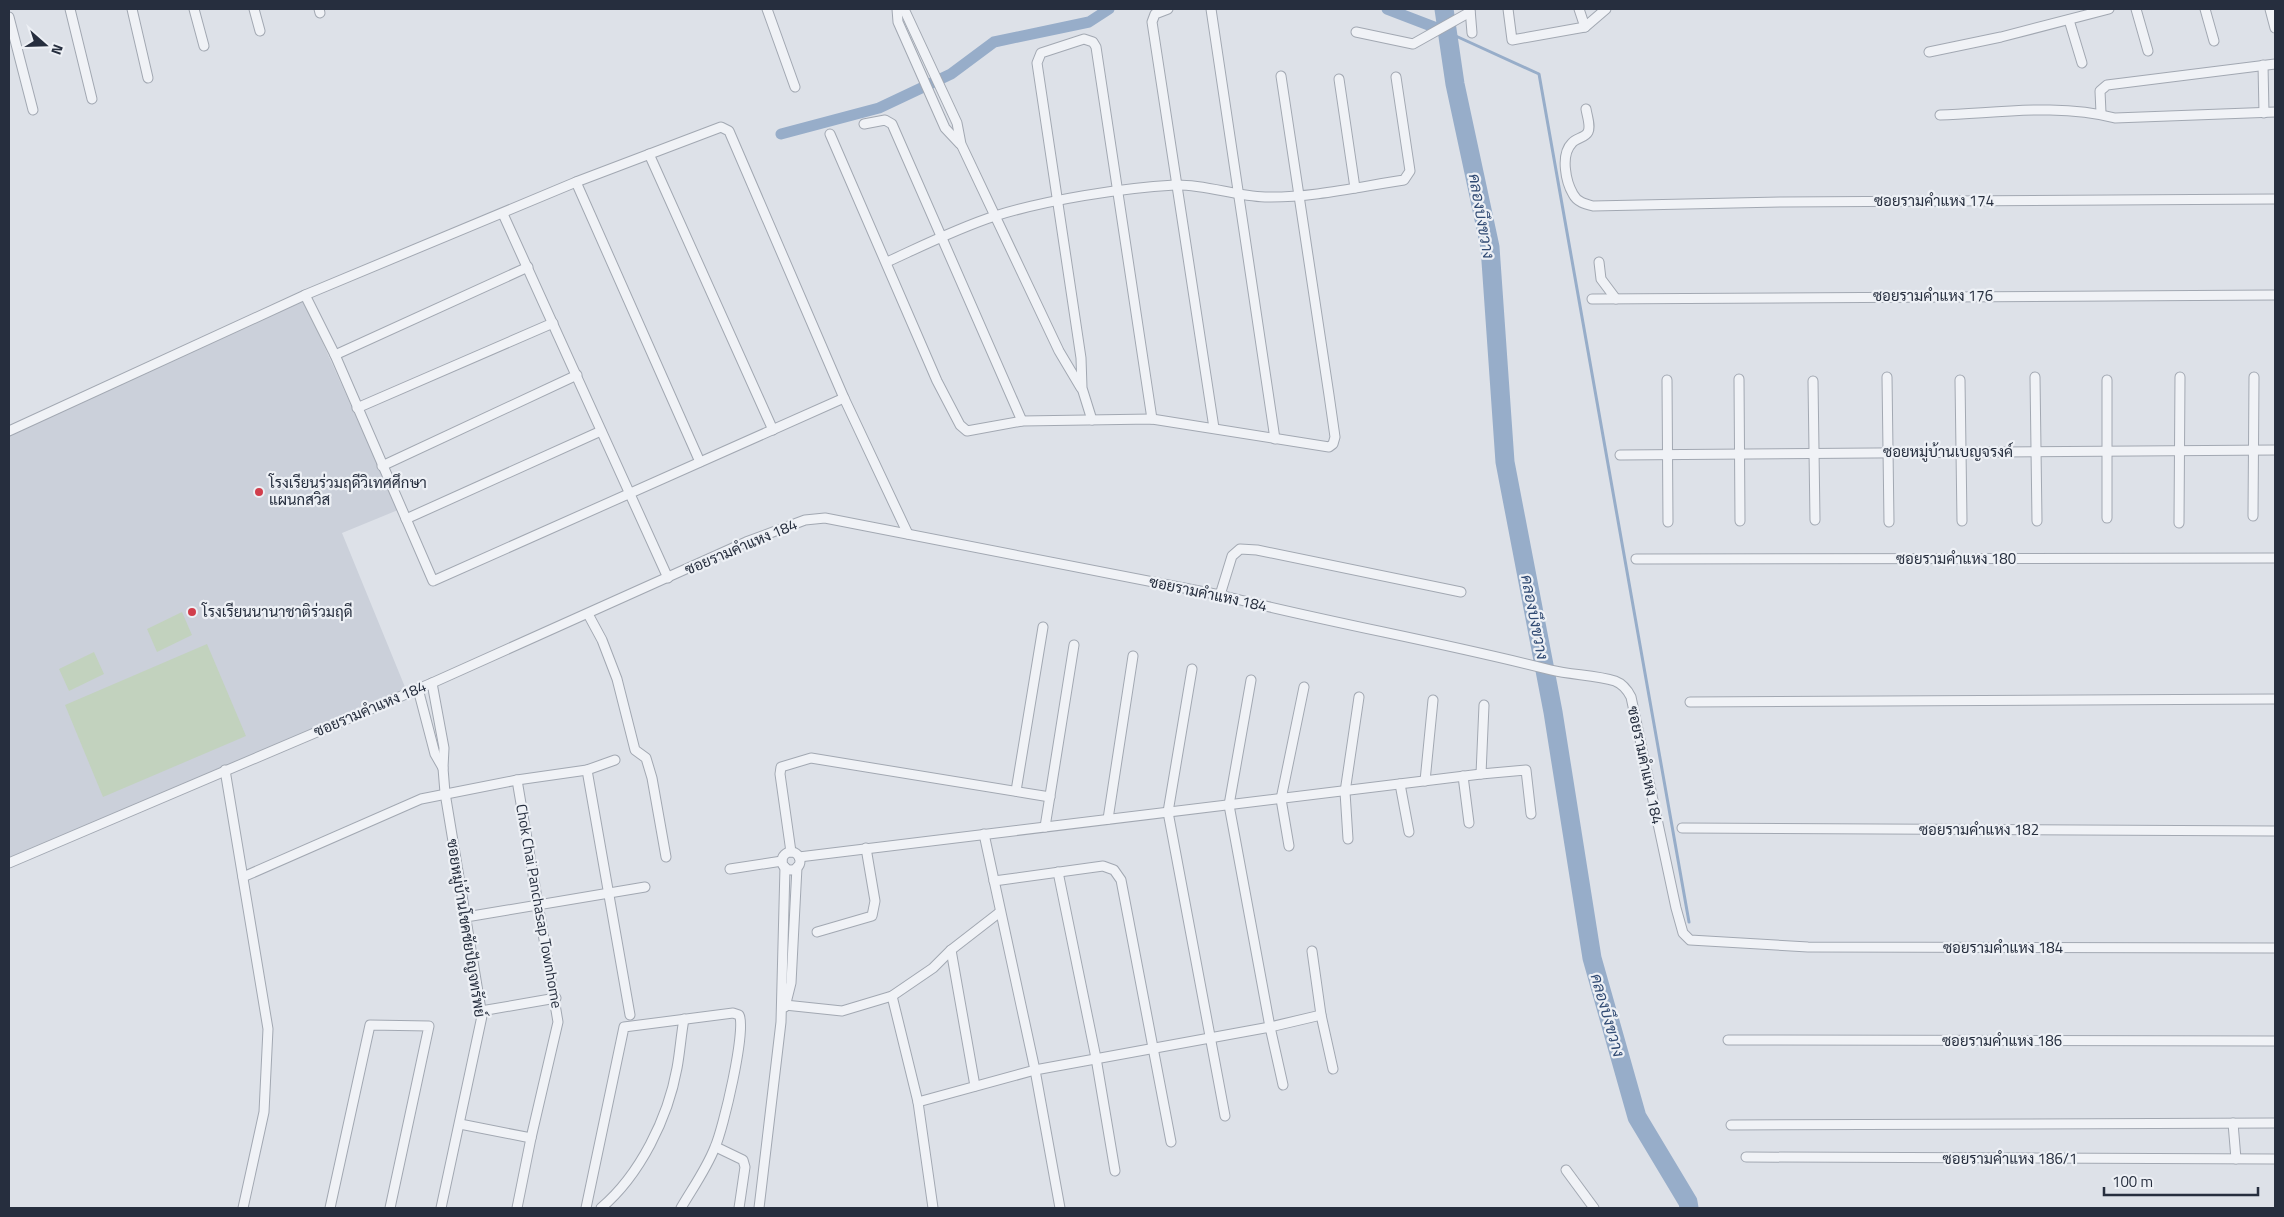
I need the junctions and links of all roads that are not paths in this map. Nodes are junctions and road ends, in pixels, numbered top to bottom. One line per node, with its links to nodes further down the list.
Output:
1 (70, 9): 37 (street)
2 (132, 9): 34 (street)
3 (194, 9): 26 (street)
4 (254, 9): 22 (street)
5 (768, 9): 36 (street)
6 (897, 9): 46 (street)
7 (1168, 9): 49 (street)
8 (1211, 9): 52 (street)
9 (1508, 9): 20 (street)
10 (1579, 9): 20 (street)
11 (1606, 9): 20 (street)
12 (2109, 9): 19 (street)
13 (2136, 9): 27 (street)
14 (2205, 9): 25 (street)
15 (2270, 9): 21 (street)
16 (1470, 11): 23 (street); 24 (street)
17 (907, 12): 46 (street)
18 (9, 17): 38 (street)
19 (2069, 20): 28 (street); 29 (street)
20 (1584, 27)
21 (2275, 28)
22 (260, 31)
23 (1356, 32)
24 (1472, 33)
25 (2214, 40)
26 (204, 46)
27 (2148, 51)
28 (1929, 52)
29 (2082, 63)
30 (2275, 64): 31 (street)
31 (2263, 65): 41 (street); 42 (street)
32 (1281, 76): 53 (street)
33 (1396, 77): 50 (street)
34 (148, 78)
35 (1339, 79): 50 (street)
36 (795, 87)
37 (92, 99)
38 (33, 110)
39 (1586, 110): 54 (street, ซอยรามคำแหง 174)
40 (2275, 112): 42 (street)
41 (2101, 113): 42 (street); 43 (street)
42 (2264, 113)
43 (1940, 115)
44 (864, 124): 58 (street)
45 (830, 134): 59 (street)
46 (961, 144): 57 (street)
47 (649, 154): 48 (street); 79 (street); 86 (street)
48 (576, 182): 56 (street); 100 (street)
49 (1176, 185): 51 (street); 52 (street); 84 (street)
50 (1355, 188): 53 (street)
51 (1117, 192): 55 (street); 55 (street); 81 (street)
52 (1239, 195): 53 (street); 88 (street)
53 (1300, 196): 88 (street)
54 (2275, 199)
55 (1059, 202): 57 (street); 78 (street)
56 (502, 214): 61 (street); 62 (street)
57 (995, 216): 58 (street); 78 (street)
58 (942, 237): 59 (street); 83 (street)
59 (887, 262): 83 (street)
60 (1599, 262): 65 (street)
61 (528, 267): 66 (street); 67 (street)
62 (305, 295): 67 (street); 87 (street)
63 (2275, 295): 65 (street, ซอยรามคำแหง 176)
64 (1592, 299): 65 (street, ซอยรามคำแหง 176)
65 (1616, 299)
66 (553, 323): 68 (street); 80 (street)
67 (335, 355): 80 (street)
68 (577, 375): 85 (street); 101 (street)
69 (1887, 377): 93 (street)
70 (2035, 377): 95 (street)
71 (2180, 377): 89 (street)
72 (2254, 377): 90 (street)
73 (1739, 379): 97 (street)
74 (1667, 380): 98 (street)
75 (1960, 380): 94 (street)
76 (2107, 380): 96 (street)
77 (1813, 381): 92 (street)
78 (1082, 388): 82 (street)
79 (844, 398): 86 (street); 113 (street)
80 (357, 408): 101 (street)
81 (1152, 419): 82 (street); 84 (street)
82 (1092, 420): 83 (street)
83 (1022, 421)
84 (1214, 428): 88 (street)
85 (601, 430): 102 (street); 105 (street)
86 (773, 430): 100 (street)
87 (9, 431)
88 (1275, 439)
89 (2180, 450): 90 (street, ซอยหมู่บ้านเบญจรงค์); 96 (street, ซอยหมู่บ้านเบญจรงค์); 112 (street)
90 (2253, 450): 91 (street, ซอยหมู่บ้านเบญจรงค์); 103 (street)
91 (2275, 450)
92 (1814, 452): 93 (street, ซอยหมู่บ้านเบญจรงค์); 97 (street, ซอยหมู่บ้านเบญจรงค์); 106 (street)
93 (1888, 452): 94 (street, ซอยหมู่บ้านเบญจรงค์); 111 (street)
94 (1962, 452): 95 (street, ซอยหมู่บ้านเบญจรงค์); 108 (street)
95 (2035, 452): 96 (street, ซอยหมู่บ้านเบญจรงค์); 109 (street)
96 (2107, 452): 104 (street)
97 (1739, 453): 98 (street, ซอยหมู่บ้านเบญจรงค์); 107 (street)
98 (1668, 454): 99 (street, ซอยหมู่บ้านเบญจรงค์); 110 (street)
99 (1620, 455)
100 (700, 462): 102 (street)
101 (382, 466): 105 (street)
102 (629, 493): 105 (street); 116 (street)
103 (2253, 516)
104 (2108, 518)
105 (406, 519)
106 (1815, 520)
107 (1740, 521)
108 (1962, 521)
109 (2037, 521)
110 (1668, 522)
111 (1889, 522)
112 (2179, 523)
113 (908, 534): 116 (street, ซอยรามคำแหง 184); 118 (street, ซอยรามคำแหง 184)
114 (2275, 558): 115 (street, ซอยรามคำแหง 180)
115 (1636, 559)
116 (668, 578): 119 (street, ซอยรามคำแหง 184)
117 (1461, 592): 118 (street)
118 (1220, 595): 178 (street, ซอยรามคำแหง 184)
119 (588, 614): 125 (street, ซอยรามคำแหง 184); 161 (street)
120 (1043, 627): 142 (street)
121 (1074, 645): 145 (street)
122 (1133, 656): 150 (street)
123 (1192, 669): 148 (street)
124 (1251, 680): 147 (street)
125 (432, 683): 127 (street, ซอยรามคำแหง 184); 134 (street, ซอยหมู่บ้านโชคชัยปัญจทรัพย์)
126 (1304, 687): 146 (street)
127 (418, 689): 134 (street, ซอยหมู่บ้านโชคชัยปัญจทรัพย์); 135 (street, ซอยรามคำแหง 184)
128 (1359, 697): 143 (street)
129 (2275, 699): 131 (street)
130 (1434, 700): 140 (street)
131 (1690, 702)
132 (1484, 705): 137 (street)
133 (616, 760): 136 (street)
134 (443, 768): 144 (street, ซอยหมู่บ้านโชคชัยปัญจทรัพย์)
135 (225, 770): 163 (street, ซอยรามคำแหง 184); 168 (street)
136 (587, 770): 139 (street); 171 (street)
137 (1480, 774): 138 (street); 149 (street)
138 (1463, 776): 140 (street); 151 (street)
139 (517, 780): 144 (street); 172 (street, Chok Chai Panchasap Townhome)
140 (1425, 781): 141 (street)
141 (1400, 784): 143 (street); 155 (street)
142 (1016, 791): 145 (street); 160 (street)
143 (1345, 792): 146 (street); 157 (street)
144 (446, 793): 168 (street); 174 (street, ซอยหมู่บ้านโชคชัยปัญจทรัพย์)
145 (1050, 796): 152 (street)
146 (1281, 799): 147 (street); 158 (street)
147 (1229, 804): 148 (street); 189 (street)
148 (1168, 812): 150 (street); 190 (street)
149 (1531, 814)
150 (1108, 819): 152 (street)
151 (1469, 823)
152 (1045, 827): 156 (street)
153 (1682, 828): 154 (street, ซอยรามคำแหง 182)
154 (2275, 831)
155 (1409, 832)
156 (984, 834): 159 (street); 169 (street)
157 (1348, 839)
158 (1289, 846)
159 (866, 848): 162 (street); 176 (street)
160 (791, 852): 162 (street); 164 (street)
161 (666, 857)
162 (799, 857): 165 (street)
163 (9, 863)
164 (783, 864): 165 (street); 166 (street); 175 (street)
165 (797, 867): 177 (street)
166 (730, 869)
167 (1058, 872): 169 (street); 193 (street); 194 (street)
168 (243, 877): 213 (street)
169 (994, 881): 173 (street)
170 (645, 887): 171 (street)
171 (610, 891): 172 (street); 185 (street)
172 (539, 905): 174 (street); 182 (street, Chok Chai Panchasap Townhome)
173 (1000, 912): 179 (street); 196 (street)
174 (466, 916): 184 (street, ซอยหมู่บ้านโชคชัยปัญจทรัพย์)
175 (782, 932): 177 (street); 188 (street)
176 (817, 932)
177 (794, 933): 183 (street)
178 (2275, 948)
179 (951, 950): 181 (street); 198 (street)
180 (1312, 951): 186 (street)
181 (892, 996): 183 (street); 199 (street)
182 (556, 998): 184 (street); 205 (street, Chok Chai Panchasap Townhome)
183 (785, 1005): 188 (street)
184 (481, 1011): 202 (street, ซอยหมู่บ้านโชคชัยปัญจทรัพย์)
185 (630, 1015)
186 (1321, 1015): 189 (street); 195 (street)
187 (684, 1019): 207 (street); 218 (street); 219 (street)
188 (781, 1022): 222 (street)
189 (1270, 1027): 190 (street); 197 (street)
190 (1210, 1038): 193 (street); 200 (street)
191 (1728, 1040): 192 (street, ซอยรามคำแหง 186)
192 (2275, 1041)
193 (1152, 1049): 194 (street); 206 (street)
194 (1096, 1058): 196 (street); 212 (street)
195 (1333, 1069)
196 (1035, 1070): 198 (street); 224 (street)
197 (1283, 1085)
198 (975, 1086): 199 (street)
199 (918, 1102): 223 (street)
200 (1225, 1116)
201 (2233, 1123): 203 (street); 204 (street); 209 (street)
202 (460, 1124): 205 (street); 216 (street, ซอยหมู่บ้านโชคชัยปัญจทรัพย์)
203 (2275, 1124)
204 (1730, 1125)
205 (531, 1138): 217 (street, Chok Chai Panchasap Townhome)
206 (1171, 1142)
207 (716, 1147): 220 (street); 221 (street)
208 (1746, 1157): 209 (street, ซอยรามคำแหง 186/1)
209 (2236, 1159): 210 (street, ซอยรามคำแหง 186/1)
210 (2275, 1159)
211 (1566, 1170): 225 (street)
212 (1115, 1171)
213 (243, 1208)
214 (330, 1208): 215 (street)
215 (390, 1208)
216 (441, 1208)
217 (517, 1208)
218 (586, 1208)
219 (601, 1208)
220 (681, 1208)
221 (739, 1208)
222 (759, 1208)
223 (933, 1208)
224 (1060, 1208)
225 (1594, 1208)

